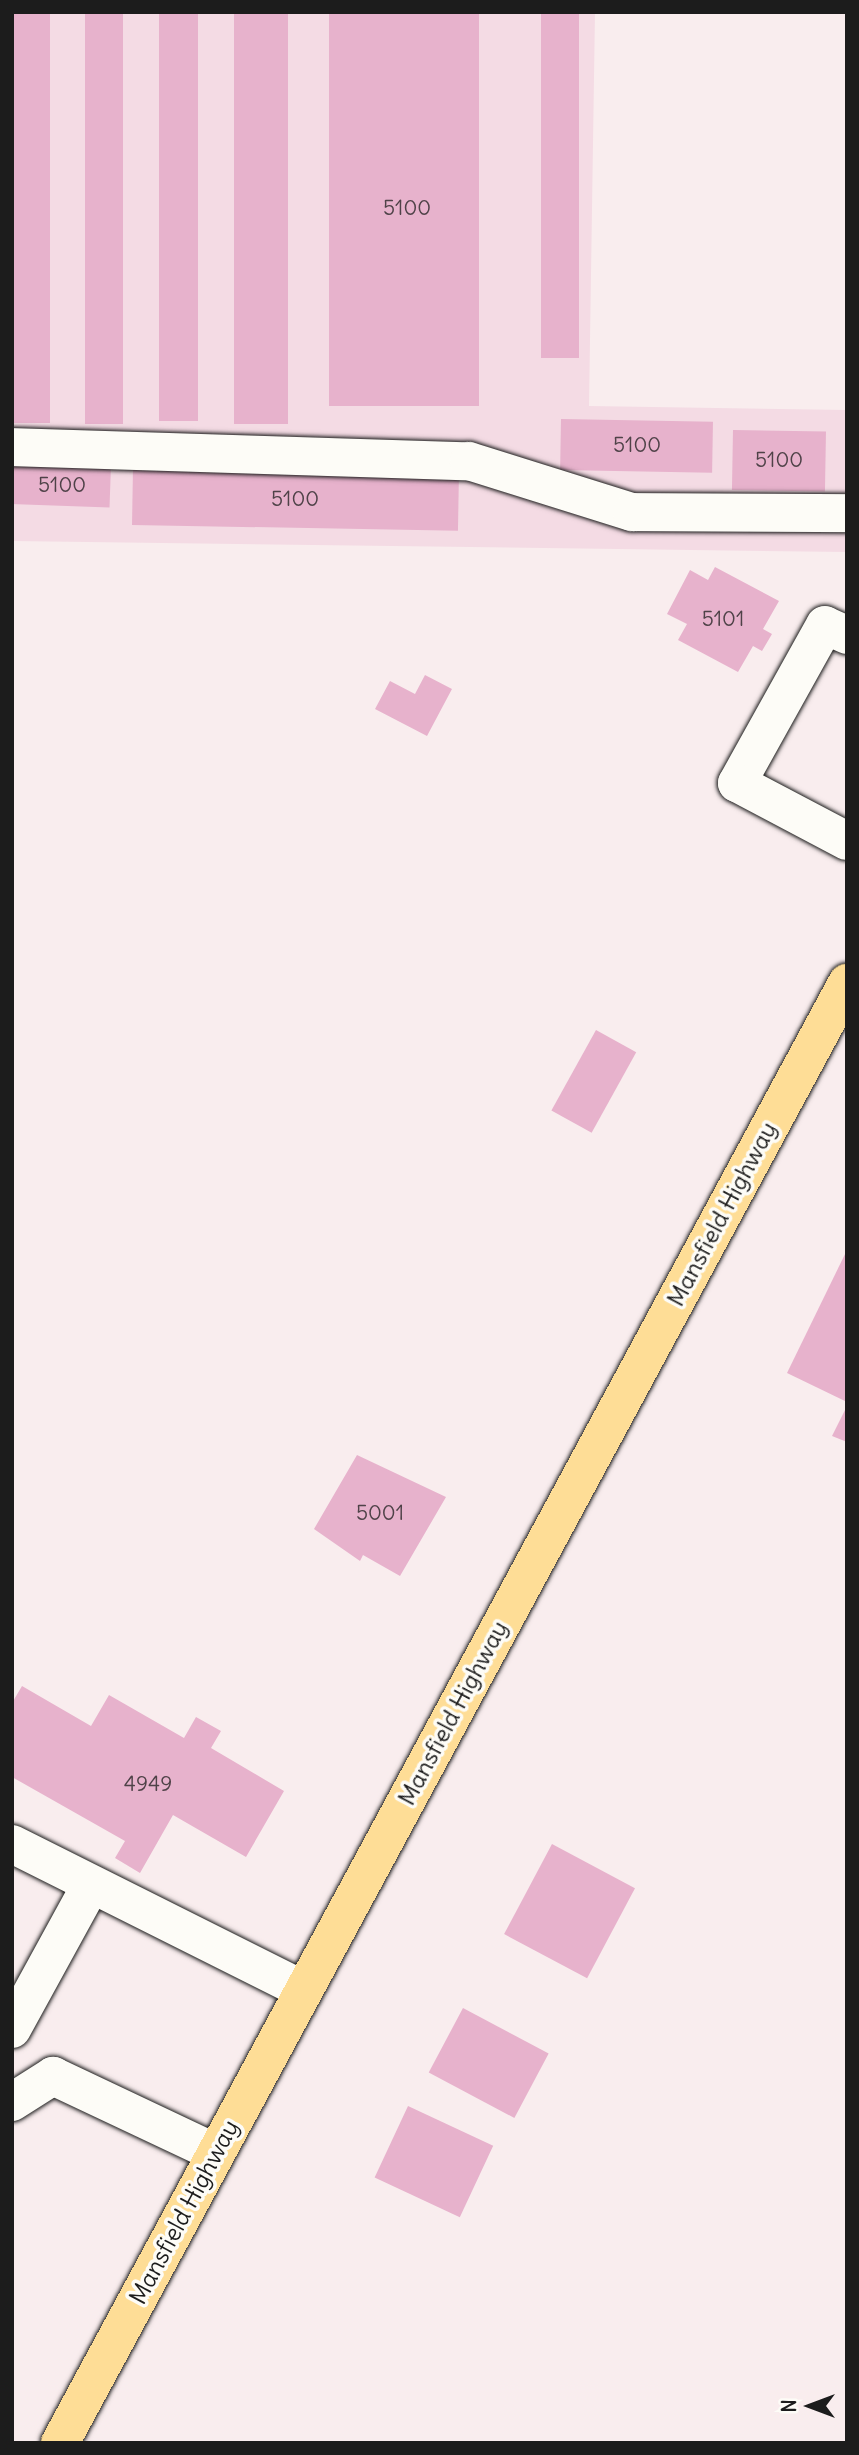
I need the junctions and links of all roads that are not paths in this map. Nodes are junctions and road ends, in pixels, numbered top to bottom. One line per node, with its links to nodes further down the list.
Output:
1 (12, 447): 2 (lane)
2 (847, 513)
3 (847, 635): 4 (lane)
4 (847, 841)
5 (847, 983): 9 (main road, Mansfield Highway)
6 (12, 1844): 7 (lane)
7 (91, 1885): 8 (lane); 9 (lane)
8 (24, 1979): 10 (lane)
9 (304, 1990): 12 (main road, Mansfield Highway)
10 (12, 2029)
11 (14, 2095): 12 (lane)
12 (216, 2153): 13 (main road, Mansfield Highway)
13 (60, 2443)

